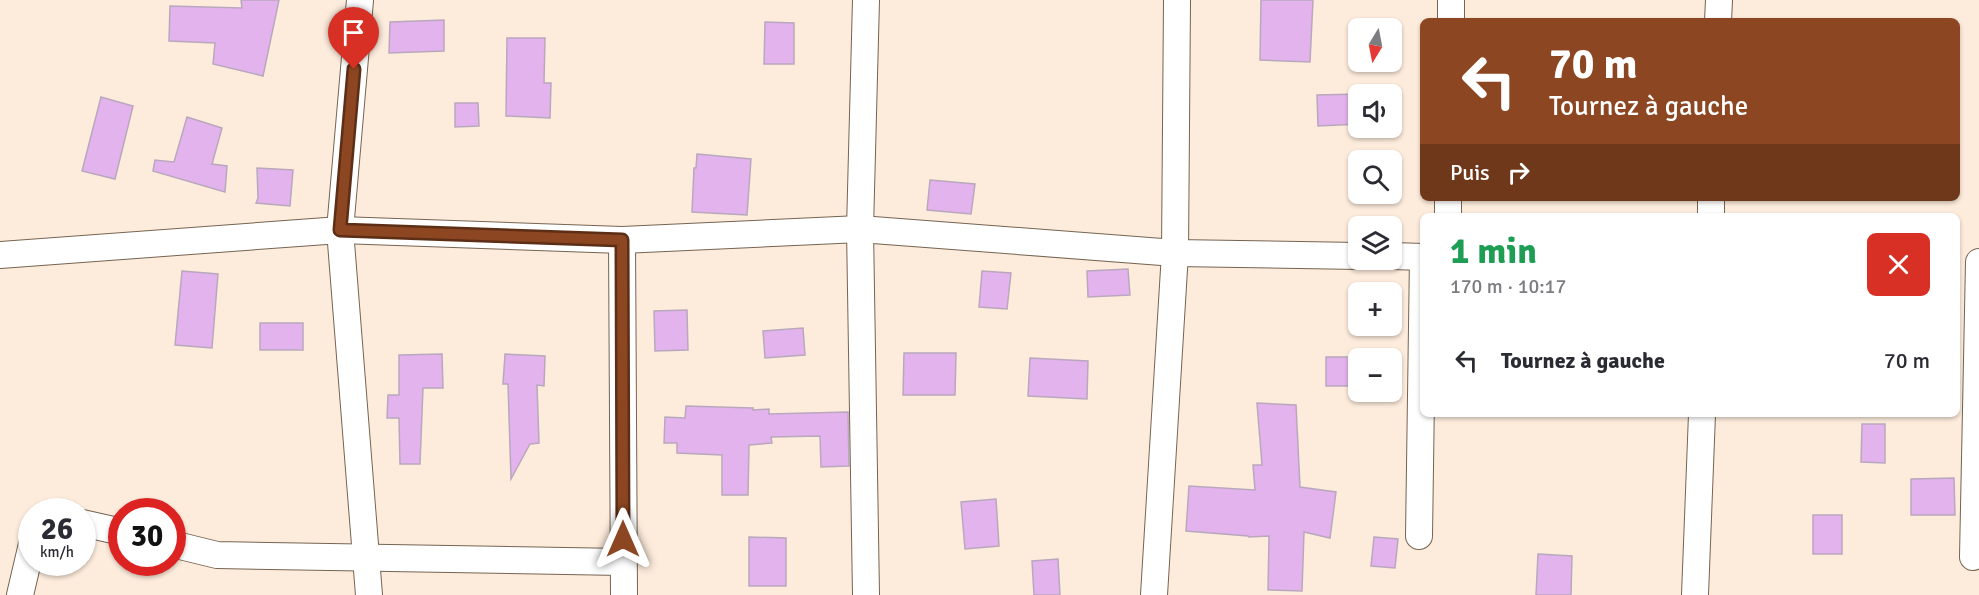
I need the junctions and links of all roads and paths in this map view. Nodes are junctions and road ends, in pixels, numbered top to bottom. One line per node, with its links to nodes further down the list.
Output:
1 (360, 0): 9 (street)
2 (866, 0): 8 (street)
3 (1178, 0): 11 (street)
4 (1451, 0): 6 (street)
5 (1719, 0): 7 (street)
6 (1451, 18)
7 (1718, 18)
8 (860, 228): 10 (street); 11 (street); 30 (street)
9 (340, 230): 10 (street); 12 (street); 23 (street)
10 (622, 240): 25 (street)
11 (1175, 254): 13 (street); 31 (street)
12 (0, 255)
13 (1348, 256)
14 (1402, 256): 15 (street)
15 (1420, 257)
16 (1979, 262): 18 (street)
17 (1960, 266): 18 (street)
18 (1979, 267): 24 (street)
19 (1421, 417): 21 (street)
20 (1702, 417): 32 (street)
21 (1419, 536)
22 (186, 547): 23 (street)
23 (366, 557): 25 (street); 28 (street)
24 (1973, 557)
25 (623, 562): 29 (street)
26 (24, 576): 27 (street)
27 (20, 595)
28 (369, 595)
29 (624, 595)
30 (866, 595)
31 (1154, 595)
32 (1695, 595)

